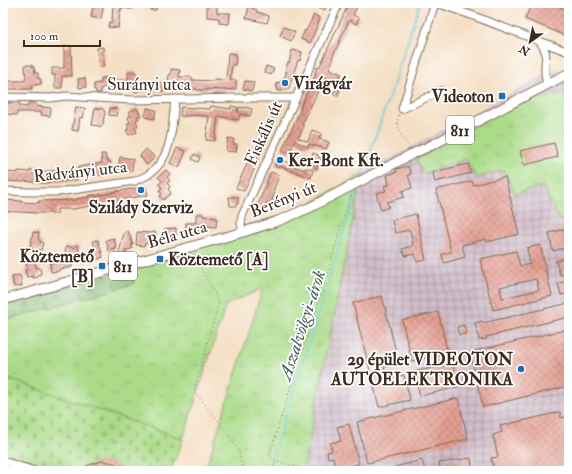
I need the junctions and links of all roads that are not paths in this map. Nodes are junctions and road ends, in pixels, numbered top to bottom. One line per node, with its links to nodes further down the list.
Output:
1 (339, 3): 12 (street, Fiskális út)
2 (436, 3): 3 (street); 10 (street)
3 (539, 41): 4 (street); 6 (street)
4 (560, 49): 5 (street); 6 (street)
5 (569, 52)
6 (546, 56): 9 (street)
7 (569, 73): 9 (main road, Berényi út / 811)
8 (569, 77): 9 (street)
9 (547, 84): 15 (main road, Berényi út / 811)
10 (441, 91)
11 (3, 96): 13 (street, Surányi utca)
12 (296, 98): 13 (street, Surányi utca); 15 (street, Fiskális út)
13 (175, 99): 14 (street, Radványi utca)
14 (3, 191)
15 (243, 232): 16 (main road, Béla utca / 811)
16 (3, 300)
17 (3, 461): 18 (street)
18 (35, 471)

